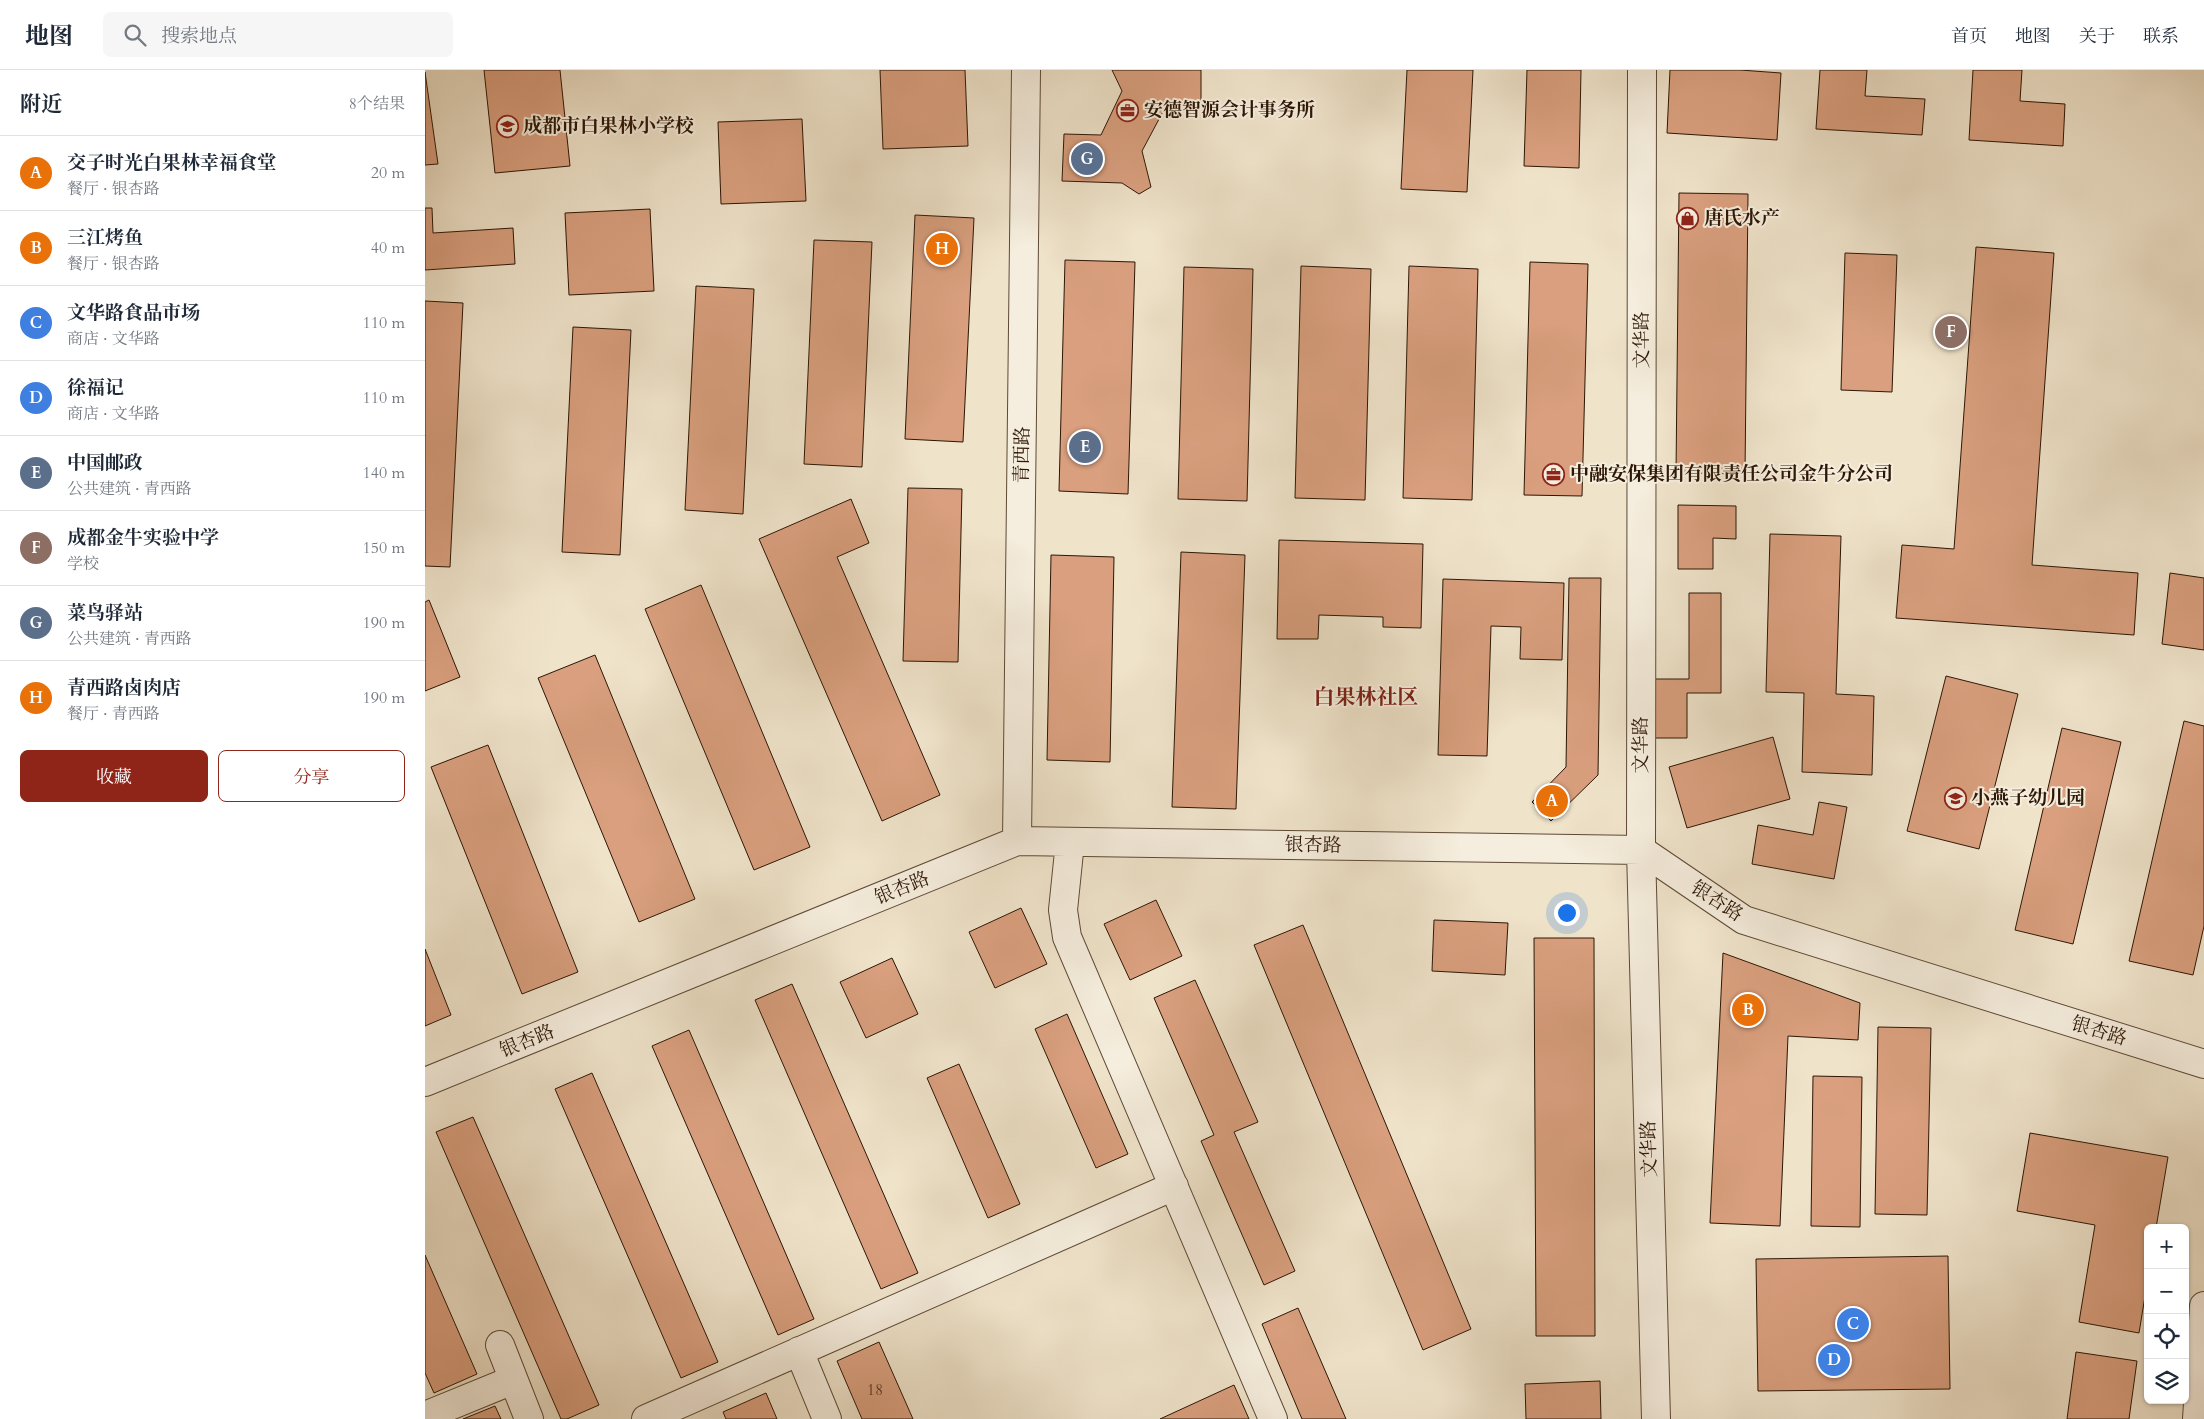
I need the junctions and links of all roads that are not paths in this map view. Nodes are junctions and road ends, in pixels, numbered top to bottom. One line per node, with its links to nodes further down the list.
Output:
1 (1026, 70): 3 (street, 青西路)
2 (1642, 70): 5 (street, 文华路)
3 (1017, 841): 4 (street, 银杏路); 7 (street, 银杏路)
4 (1070, 842): 5 (street, 银杏路); 8 (street)
5 (1641, 850): 6 (street, 银杏路); 19 (street, 文华路)
6 (2204, 1064)
7 (425, 1082)
8 (1174, 1186): 11 (street); 18 (street)
9 (2204, 1306): 20 (street)
10 (499, 1345): 12 (street)
11 (799, 1351): 13 (street); 17 (street)
12 (513, 1380): 14 (street); 15 (street)
13 (692, 1410): 16 (street)
14 (425, 1416)
15 (529, 1419)
16 (646, 1419)
17 (827, 1419)
18 (1273, 1419)
19 (1657, 1419)
20 (2197, 1419)

